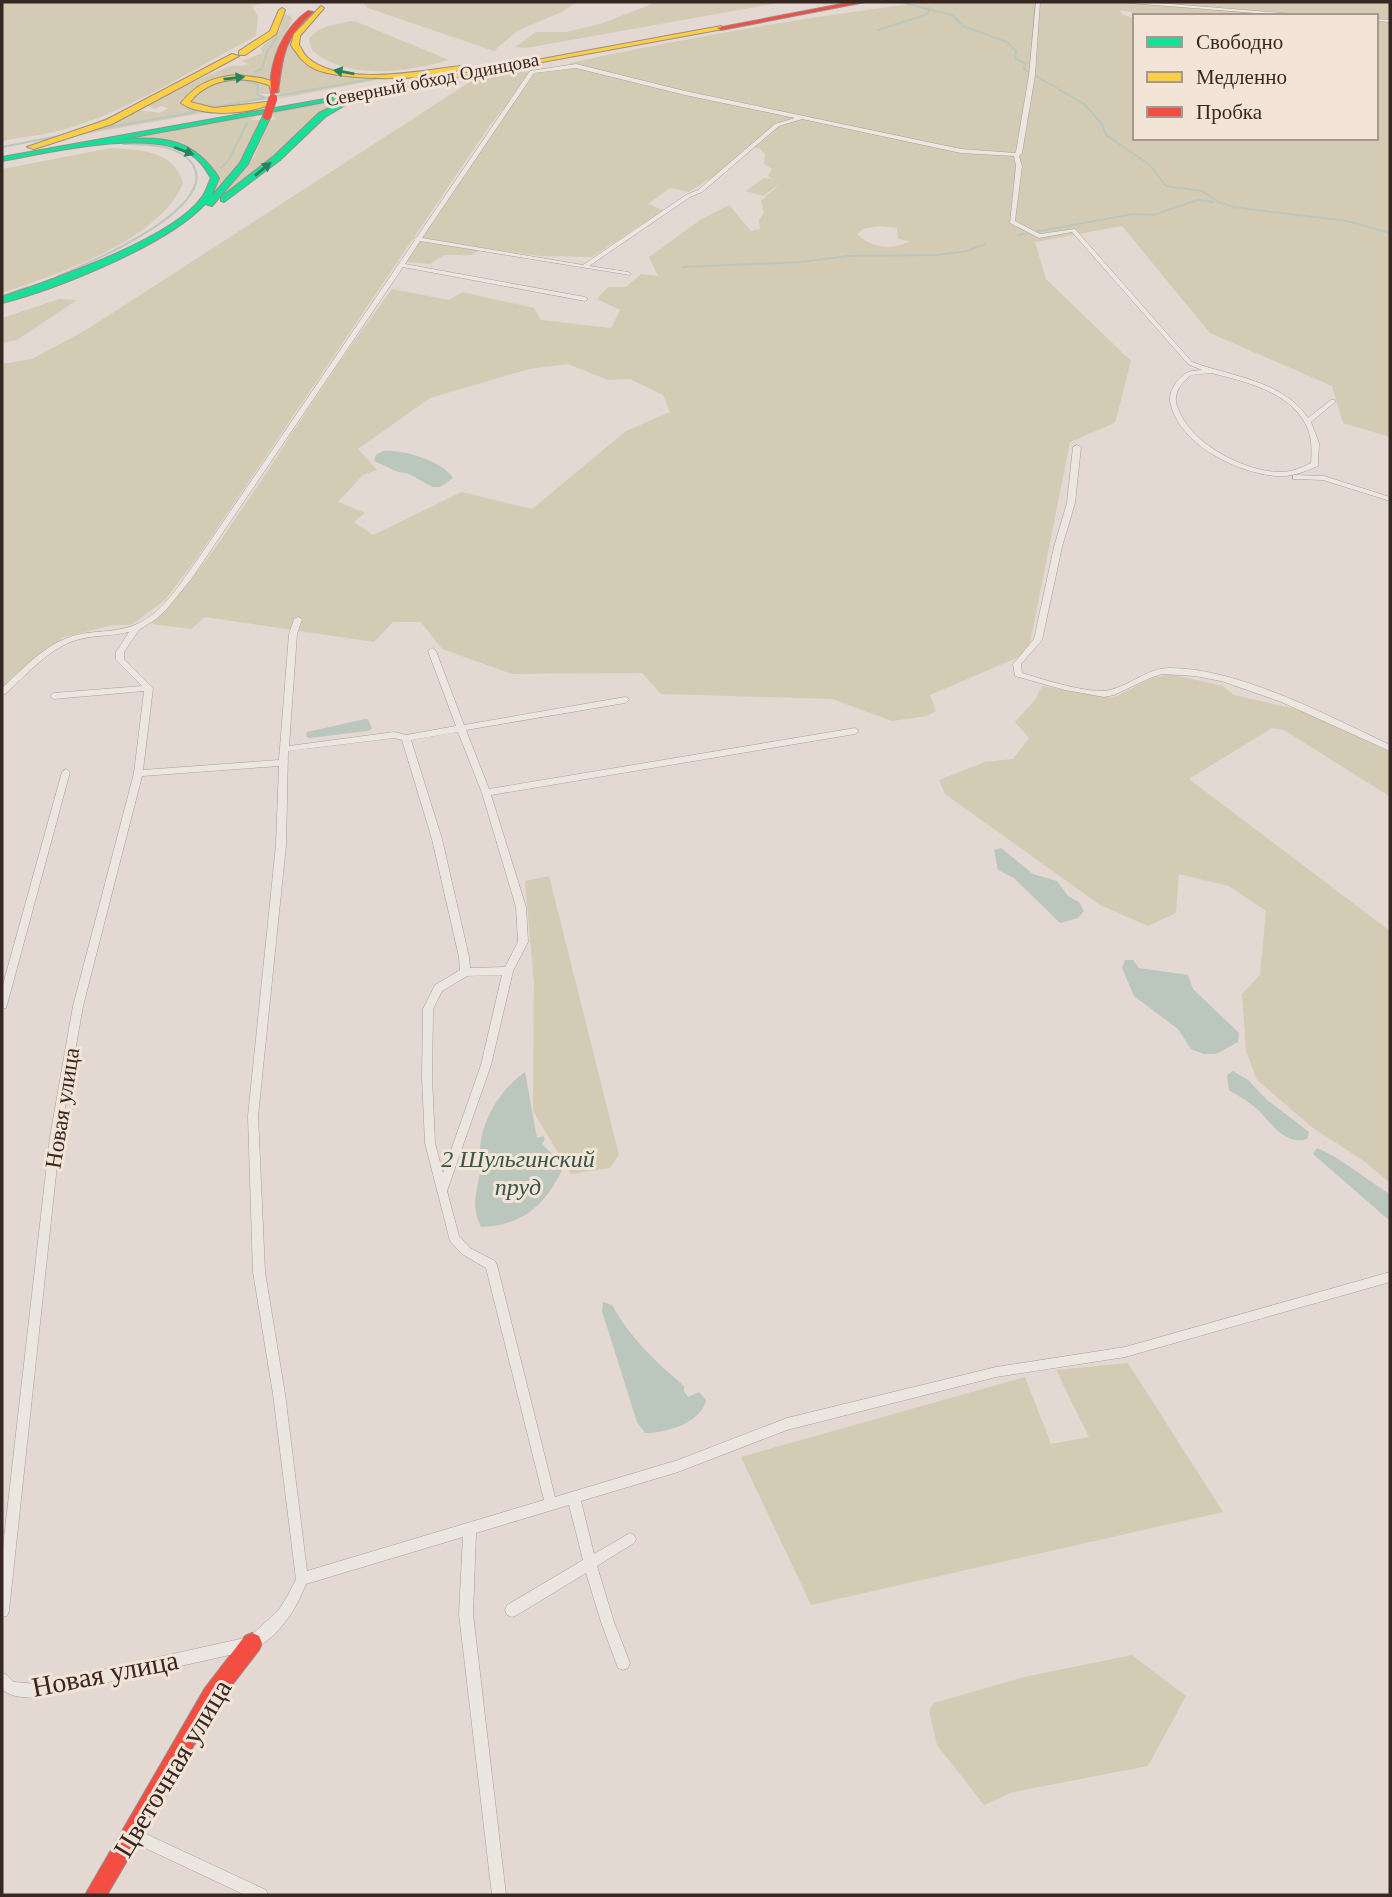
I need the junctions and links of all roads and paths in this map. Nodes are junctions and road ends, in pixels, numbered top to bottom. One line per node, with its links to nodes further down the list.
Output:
1 (827, 2): 8 (main road, Северный обход Одинцова)
2 (862, 2): 9 (main road, Северный обход Одинцова)
3 (1038, 2): 15 (street)
4 (1129, 2): 7 (street)
5 (320, 5): 6 (main road); 8 (main road, one-way to 5); 10 (main road)
6 (282, 6): 13 (main road)
7 (1289, 14)
8 (460, 68): 10 (main road, Северный обход Одинцова)
9 (407, 84): 12 (main road, Северный обход Одинцова); 17 (main road, one-way to 9)
10 (270, 102): 10 (main road, one-way to 10); 13 (main road, Северный обход Одинцова); 17 (main road)
11 (803, 117): 15 (street); 18 (street); 20 (street)
12 (69, 146): 16 (main road, Северный обход Одинцова); 23 (main road, one-way to 23)
13 (31, 147): 14 (main road, Северный обход Одинцова)
14 (2, 153)
15 (1016, 155): 25 (street)
16 (2, 159)
17 (166, 235): 24 (main road)
18 (417, 239): 19 (street); 20 (street)
19 (400, 265): 22 (street); 38 (street)
20 (585, 266): 21 (street)
21 (628, 274)
22 (585, 299)
23 (2, 300)
24 (2, 306)
25 (1190, 363): 26 (street); 27 (street)
26 (1212, 371): 27 (street); 29 (street)
27 (1189, 373): 34 (street)
28 (1333, 401): 30 (street)
29 (1296, 406): 30 (street); 31 (street)
30 (1319, 410): 31 (street)
31 (1308, 421): 33 (street)
32 (1077, 447): 47 (street)
33 (1315, 464): 34 (street); 35 (street)
34 (1289, 476): 35 (street)
35 (1324, 478): 36 (street)
36 (1390, 499)
37 (298, 618): 48 (street)
38 (135, 629): 40 (street); 41 (street)
39 (432, 651): 44 (street)
40 (149, 688): 42 (street); 51 (street, Новая улица)
41 (2, 692)
42 (54, 696)
43 (625, 700): 44 (street)
44 (461, 727): 46 (street); 52 (street)
45 (855, 731): 52 (street)
46 (406, 738): 48 (street); 54 (street)
47 (1390, 748)
48 (284, 749): 49 (street)
49 (283, 763): 51 (street); 63 (street)
50 (66, 772): 55 (street)
51 (138, 773): 65 (street, Новая улица)
52 (486, 793): 53 (street)
53 (508, 971): 54 (street); 56 (street)
54 (464, 972): 56 (street)
55 (2, 1004)
56 (442, 1191): 59 (street)
57 (1390, 1277): 58 (street)
58 (574, 1497): 59 (street); 62 (street)
59 (551, 1504): 60 (street)
60 (470, 1528): 63 (street); 72 (street)
61 (630, 1539): 62 (street)
62 (588, 1564): 64 (street); 67 (street)
63 (302, 1579): 66 (street)
64 (512, 1610)
65 (2, 1611)
66 (252, 1643): 68 (street, Новая улица); 69 (main road, Цветочная улица)
67 (623, 1663)
68 (5, 1688)
69 (131, 1834): 70 (main road, Цветочная улица); 71 (street)
70 (95, 1895)
71 (261, 1895)
72 (499, 1895)

